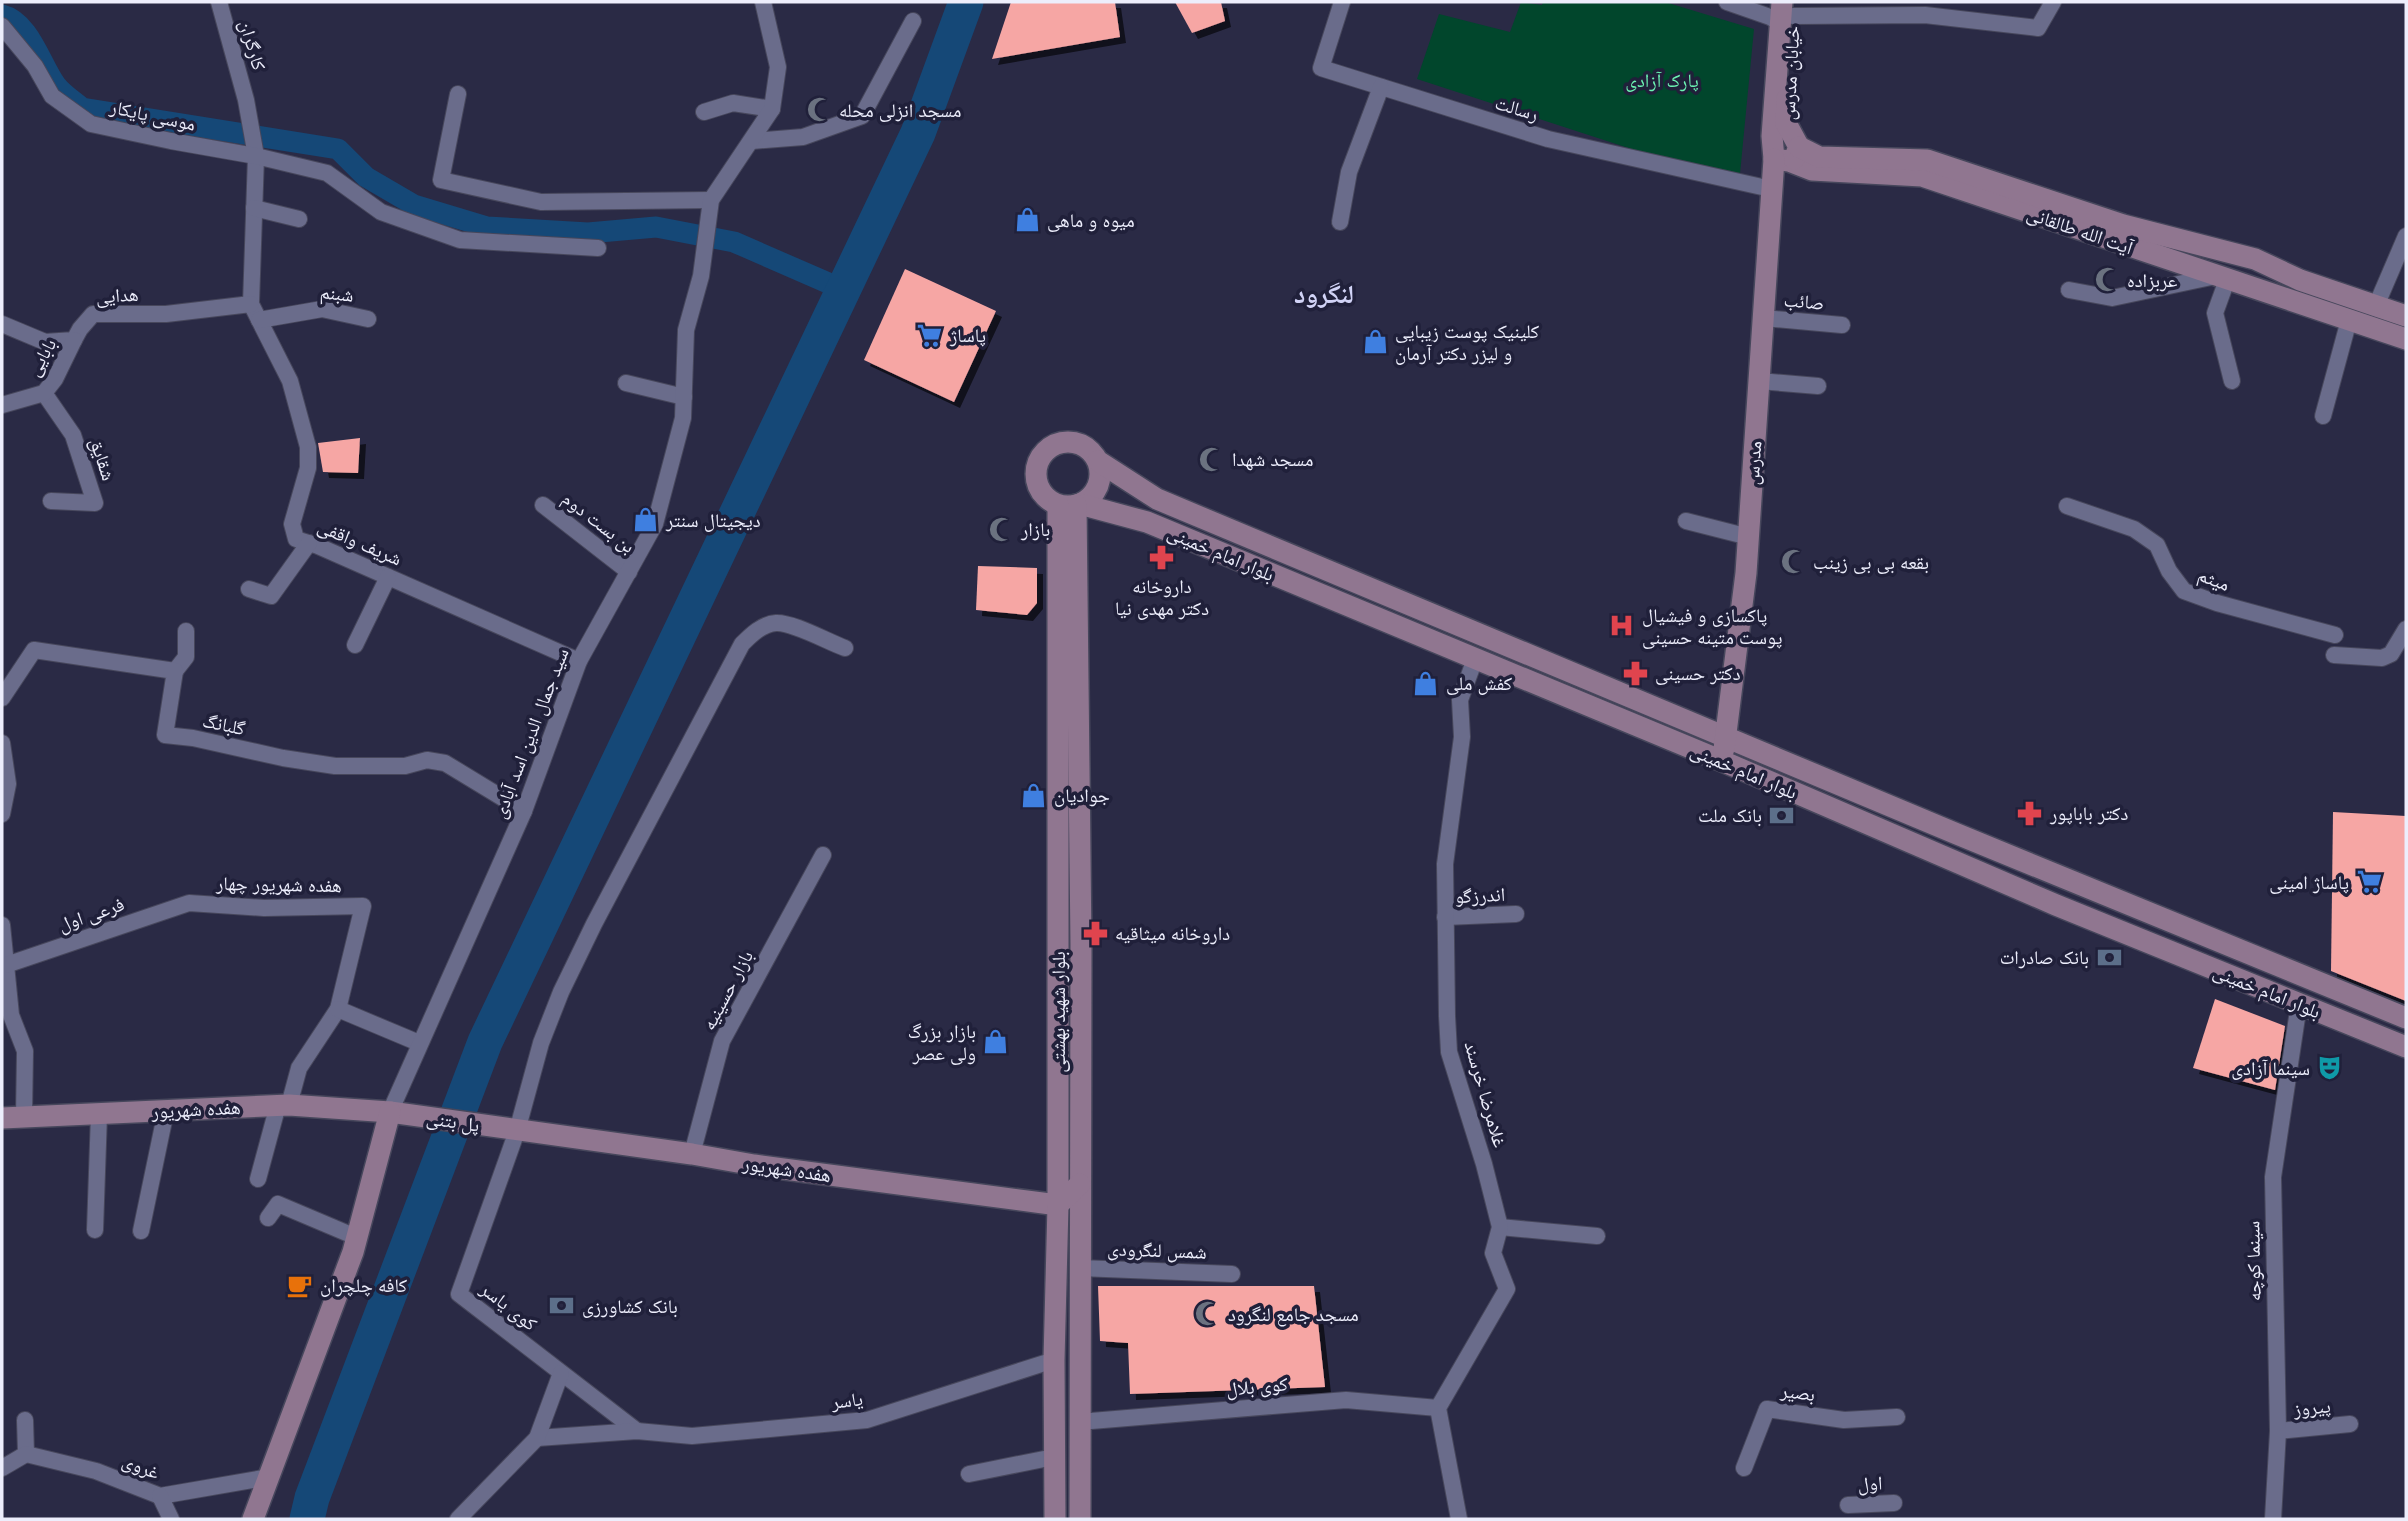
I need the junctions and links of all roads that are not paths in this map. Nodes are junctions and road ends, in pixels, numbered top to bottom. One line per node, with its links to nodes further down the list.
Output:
1 (219, 2): 14 (street, کارگران)
2 (763, 2): 11 (street)
3 (1342, 2): 9 (street, رسالت)
4 (1727, 2): 6 (street)
5 (2053, 2): 6 (street)
6 (1787, 10): 15 (main road, خیابان مدرس)
7 (913, 21): 13 (street)
8 (2, 26): 14 (street, موسی پایکار)
9 (1381, 87): 16 (street, رسالت); 20 (street)
10 (458, 94): 17 (street)
11 (772, 109): 12 (street); 13 (street)
12 (704, 113)
13 (752, 141): 17 (street)
14 (256, 156): 18 (street, شریف واقفی); 22 (street, موسی پایکار)
15 (1787, 156): 16 (main road, خیابان مدرس); 23 (main road, آیت الله طالقانی); 26 (main road, آیت الله طالقانی)
16 (1771, 189): 28 (main road, مدرس)
17 (711, 200): 41 (street, سید جمال الدین اسد آبادی)
18 (254, 208): 19 (street); 25 (street, شریف واقفی)
19 (299, 219)
20 (1339, 222)
21 (2406, 236): 26 (street)
22 (598, 248)
23 (2222, 278): 24 (street); 31 (main road, آیت الله طالقانی); 37 (street)
24 (2069, 290)
25 (251, 304): 30 (street, شریف واقفی); 35 (street, هدایی)
26 (2376, 306): 27 (main road, آیت الله طالقانی)
27 (2406, 316)
28 (1763, 318): 33 (street, صائب); 36 (main road, مدرس)
29 (368, 319): 30 (street, شبنم)
30 (259, 320): 51 (street, شریف واقفی)
31 (2349, 320): 34 (main road, آیت الله طالقانی); 43 (street)
32 (2, 324): 35 (street)
33 (1842, 325)
34 (2406, 339)
35 (74, 340): 40 (street, بابایی)
36 (1759, 381): 39 (street); 50 (main road, مدرس)
37 (2232, 381)
38 (626, 383): 41 (street)
39 (1818, 387)
40 (44, 393): 42 (street, بابایی); 45 (street, شقایق)
41 (684, 397): 52 (street, سید جمال الدین اسد آبادی)
42 (2, 406)
43 (2323, 416)
44 (1098, 461): 46 (main road); 46 (main road); 65 (main road, بلوار امام خمینی)
45 (51, 500)
46 (1071, 504): 61 (main road, بلوار امام خمینی); 91 (main road, بلوار شهید بهشتی); 92 (main road, بلوار شهید بهشتی)
47 (543, 505): 52 (street, بن بست دوم)
48 (2067, 506): 57 (street, میثم)
49 (1686, 521): 50 (street)
50 (1749, 537): 65 (main road, مدرس)
51 (309, 543): 53 (street, شریف واقفی); 54 (street)
52 (628, 572): 62 (street, سید جمال الدین اسد آبادی)
53 (388, 577): 58 (street); 62 (street, شریف واقفی)
54 (249, 589)
55 (2406, 629): 60 (street)
56 (186, 631): 63 (street)
57 (2335, 635)
58 (355, 645)
59 (845, 648): 88 (street)
60 (2334, 655)
61 (1475, 659): 67 (main road, بلوار امام خمینی); 73 (street, غلامرضا خرسند)
62 (579, 661): 68 (street, سید جمال الدین اسد آبادی)
63 (176, 671): 64 (street); 68 (street, گلبانگ)
64 (2, 698)
65 (1727, 737): 67 (main road, مدرس); 79 (main road, بلوار امام خمینی)
66 (2, 743): 69 (street)
67 (1722, 761): 76 (main road, بلوار امام خمینی)
68 (524, 811): 80 (street, سید جمال الدین اسد آبادی)
69 (2, 814)
70 (823, 855): 89 (street, بازار حسینیه)
71 (189, 902): 75 (street, فرعی اول); 77 (street, هفده شهریور چهار)
72 (1516, 914): 73 (street, اندرزگو)
73 (1445, 918): 94 (street, غلامرضا خرسند)
74 (2, 925): 75 (street)
75 (6, 965): 78 (street)
76 (2299, 1004): 81 (main road, بلوار امام خمینی); 109 (street, سینما کوچه)
77 (338, 1009): 80 (street); 82 (street, هفده شهریور چهار)
78 (7, 1018): 86 (street)
79 (2406, 1018)
80 (419, 1043): 84 (street, سید جمال الدین اسد آبادی)
81 (2406, 1047)
82 (283, 1105): 83 (main road, هفده شهریور); 84 (main road, هفده شهریور); 90 (street, هفده شهریور چهار)
83 (166, 1111): 85 (main road, هفده شهریور); 96 (street)
84 (390, 1112): 88 (main road, پل بتنی); 97 (main road)
85 (99, 1114): 86 (main road, هفده شهریور); 95 (street)
86 (24, 1116): 87 (main road, هفده شهریور)
87 (2, 1118)
88 (517, 1130): 89 (main road, هفده شهریور); 102 (street, کوی یاسر)
89 (692, 1154): 92 (main road, هفده شهریور)
90 (258, 1179)
91 (1080, 1184): 92 (main road); 99 (main road, بلوار شهید بهشتی)
92 (1058, 1205): 101 (main road, بلوار شهید بهشتی)
93 (268, 1218): 97 (street)
94 (1500, 1227): 98 (street); 103 (street, غلامرضا خرسند)
95 (95, 1230)
96 (141, 1231)
97 (356, 1237): 116 (main road)
98 (1597, 1237)
99 (1080, 1268): 100 (street, شمس لنگرودی); 106 (main road, بلوار شهید بهشتی)
100 (1232, 1274)
101 (1054, 1360): 108 (street, یاسر); 112 (main road, بلوار شهید بهشتی)
102 (561, 1373): 108 (street, کوی یاسر); 110 (street)
103 (1438, 1408): 106 (street, کوی بلال); 125 (street)
104 (1896, 1417): 114 (street, بصیر)
105 (25, 1420): 111 (street)
106 (1079, 1422): 124 (main road, بلوار شهید بهشتی)
107 (2350, 1424): 109 (street, پیروز)
108 (637, 1431): 110 (street, یاسر)
109 (2278, 1432): 126 (street, سینما کوچه)
110 (537, 1438): 122 (street)
111 (26, 1454): 113 (street); 117 (street, غروی)
112 (1054, 1457): 115 (street); 123 (main road, بلوار شهید بهشتی)
113 (2, 1468)
114 (1744, 1468)
115 (969, 1474)
116 (269, 1477): 117 (street, غروی); 121 (main road)
117 (160, 1496): 120 (street)
118 (1894, 1503): 119 (street, اول)
119 (1848, 1505)
120 (171, 1519)
121 (253, 1519)
122 (458, 1519)
123 (1055, 1519)
124 (1080, 1519)
125 (1459, 1519)
126 (2273, 1519)

